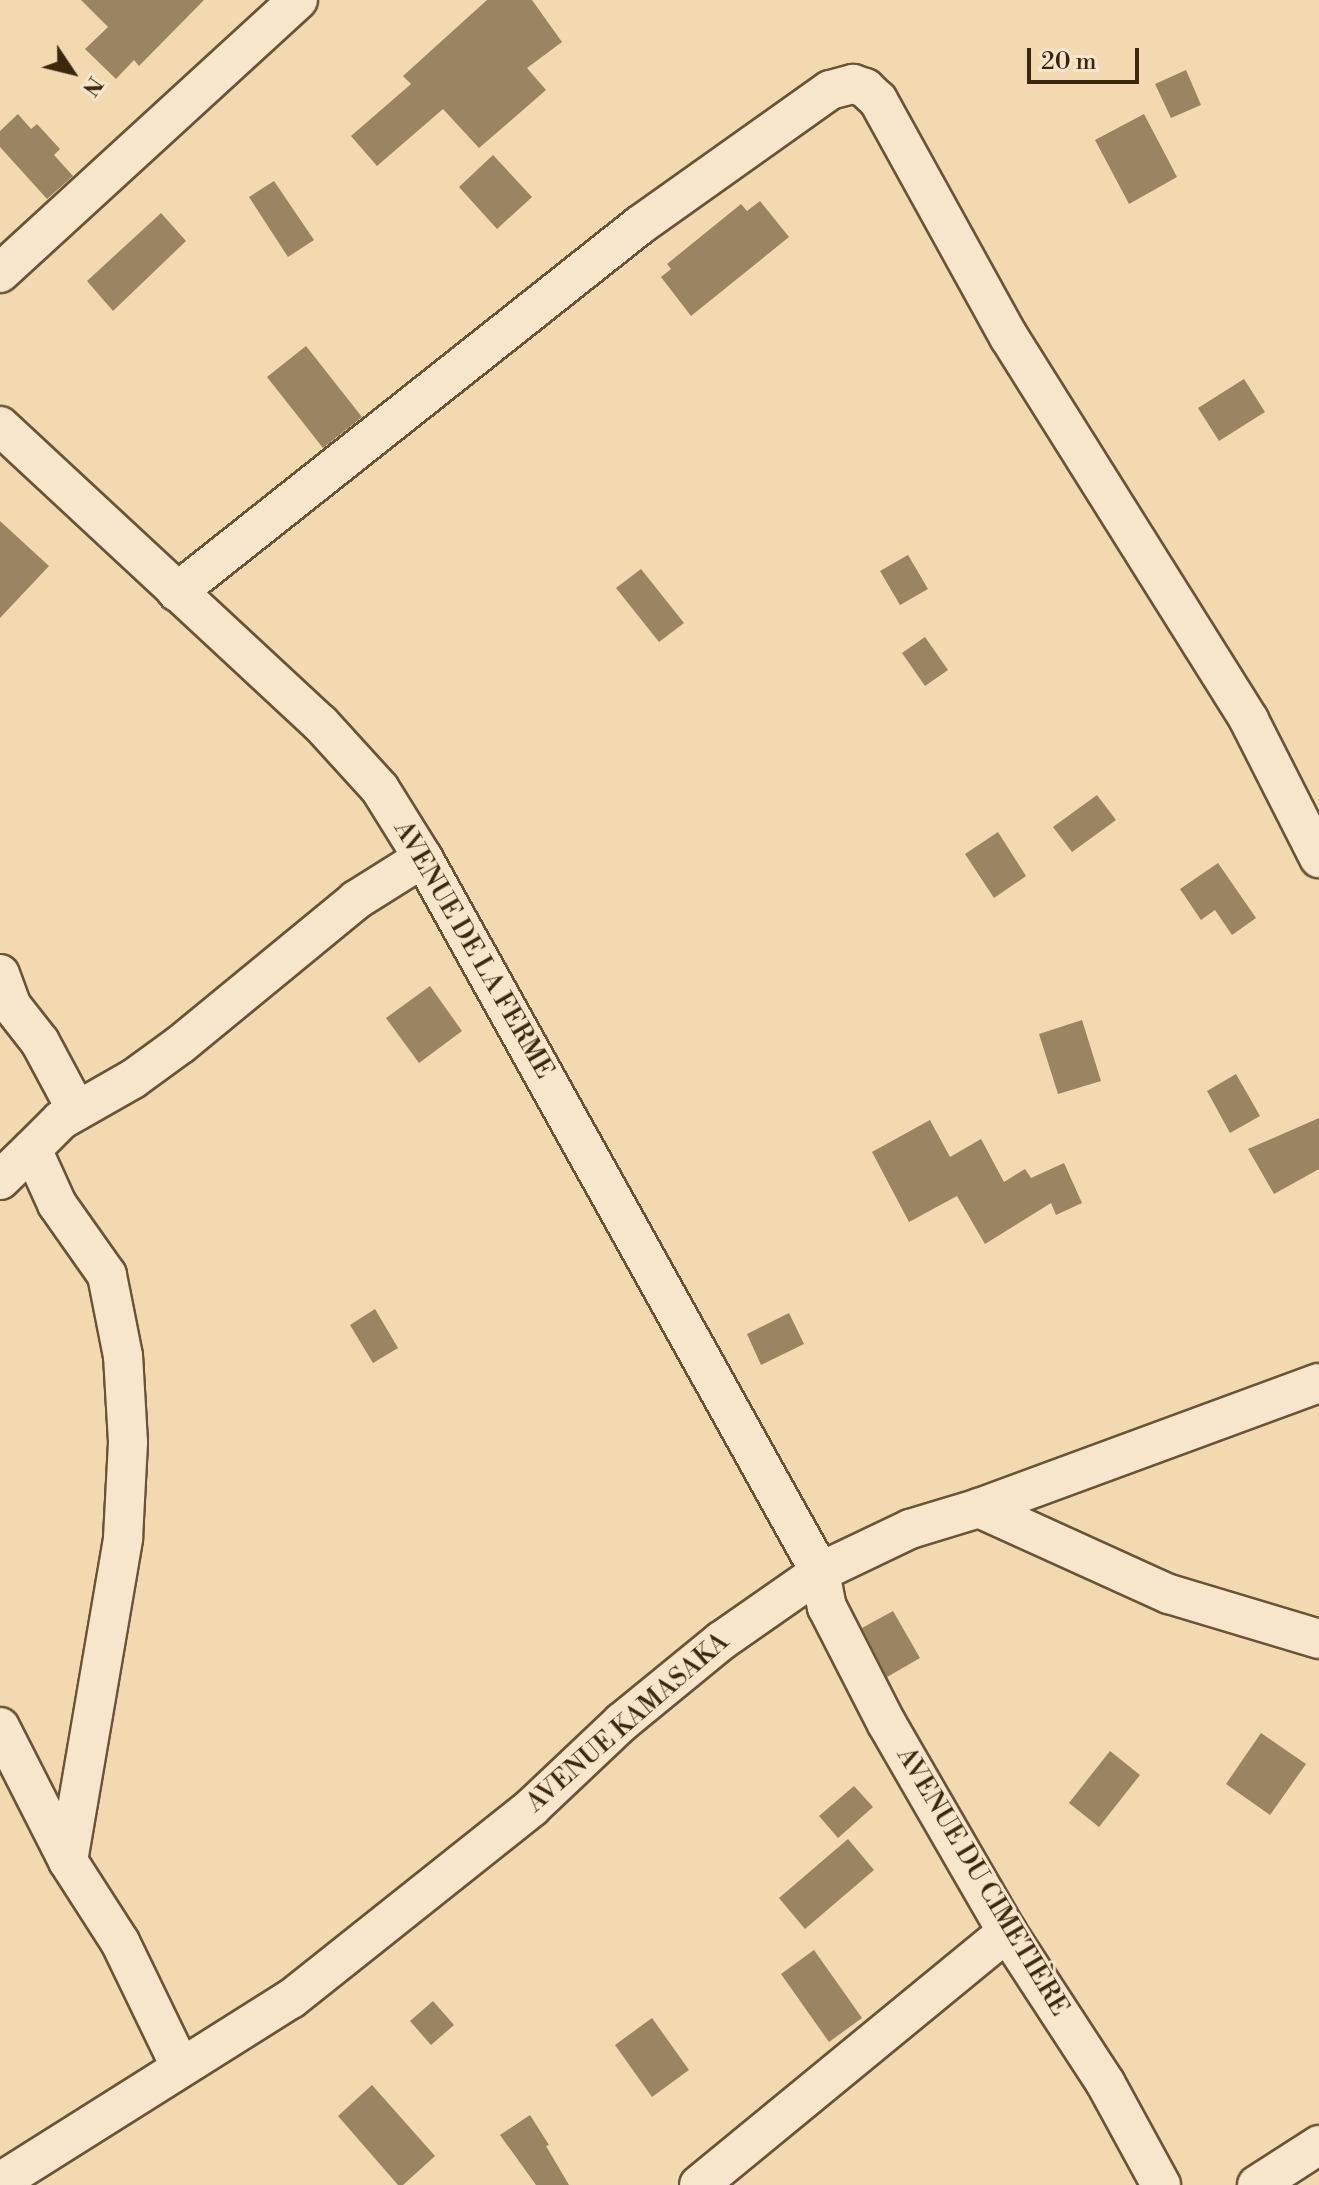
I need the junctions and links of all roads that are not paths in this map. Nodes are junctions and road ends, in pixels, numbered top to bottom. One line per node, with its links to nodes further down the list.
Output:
1 (298, 0): 2 (street)
2 (0, 273)
3 (0, 426): 4 (street, AVENUE DE LA FERME)
4 (177, 592): 5 (street, AVENUE DE LA FERME); 6 (street)
5 (423, 858): 8 (street); 13 (street, AVENUE DE LA FERME)
6 (1319, 858)
7 (0, 974): 8 (street)
8 (77, 1111): 9 (street)
9 (32, 1149): 10 (street); 16 (street)
10 (0, 1180)
11 (1319, 1383): 12 (street, AVENUE KAMASAKA)
12 (979, 1508): 13 (street, AVENUE KAMASAKA); 14 (street)
13 (820, 1572): 17 (street, AVENUE DU CIMETIÈRE); 18 (street, AVENUE KAMASAKA)
14 (1319, 1639)
15 (0, 1727): 16 (street)
16 (68, 1861): 18 (street)
17 (1007, 1932): 21 (street); 22 (street, AVENUE DU CIMETIÈRE)
18 (180, 2066): 20 (street, AVENUE KAMASAKA)
19 (1319, 2145): 23 (street)
20 (0, 2182)
21 (699, 2185)
22 (1161, 2185)
23 (1257, 2185)

